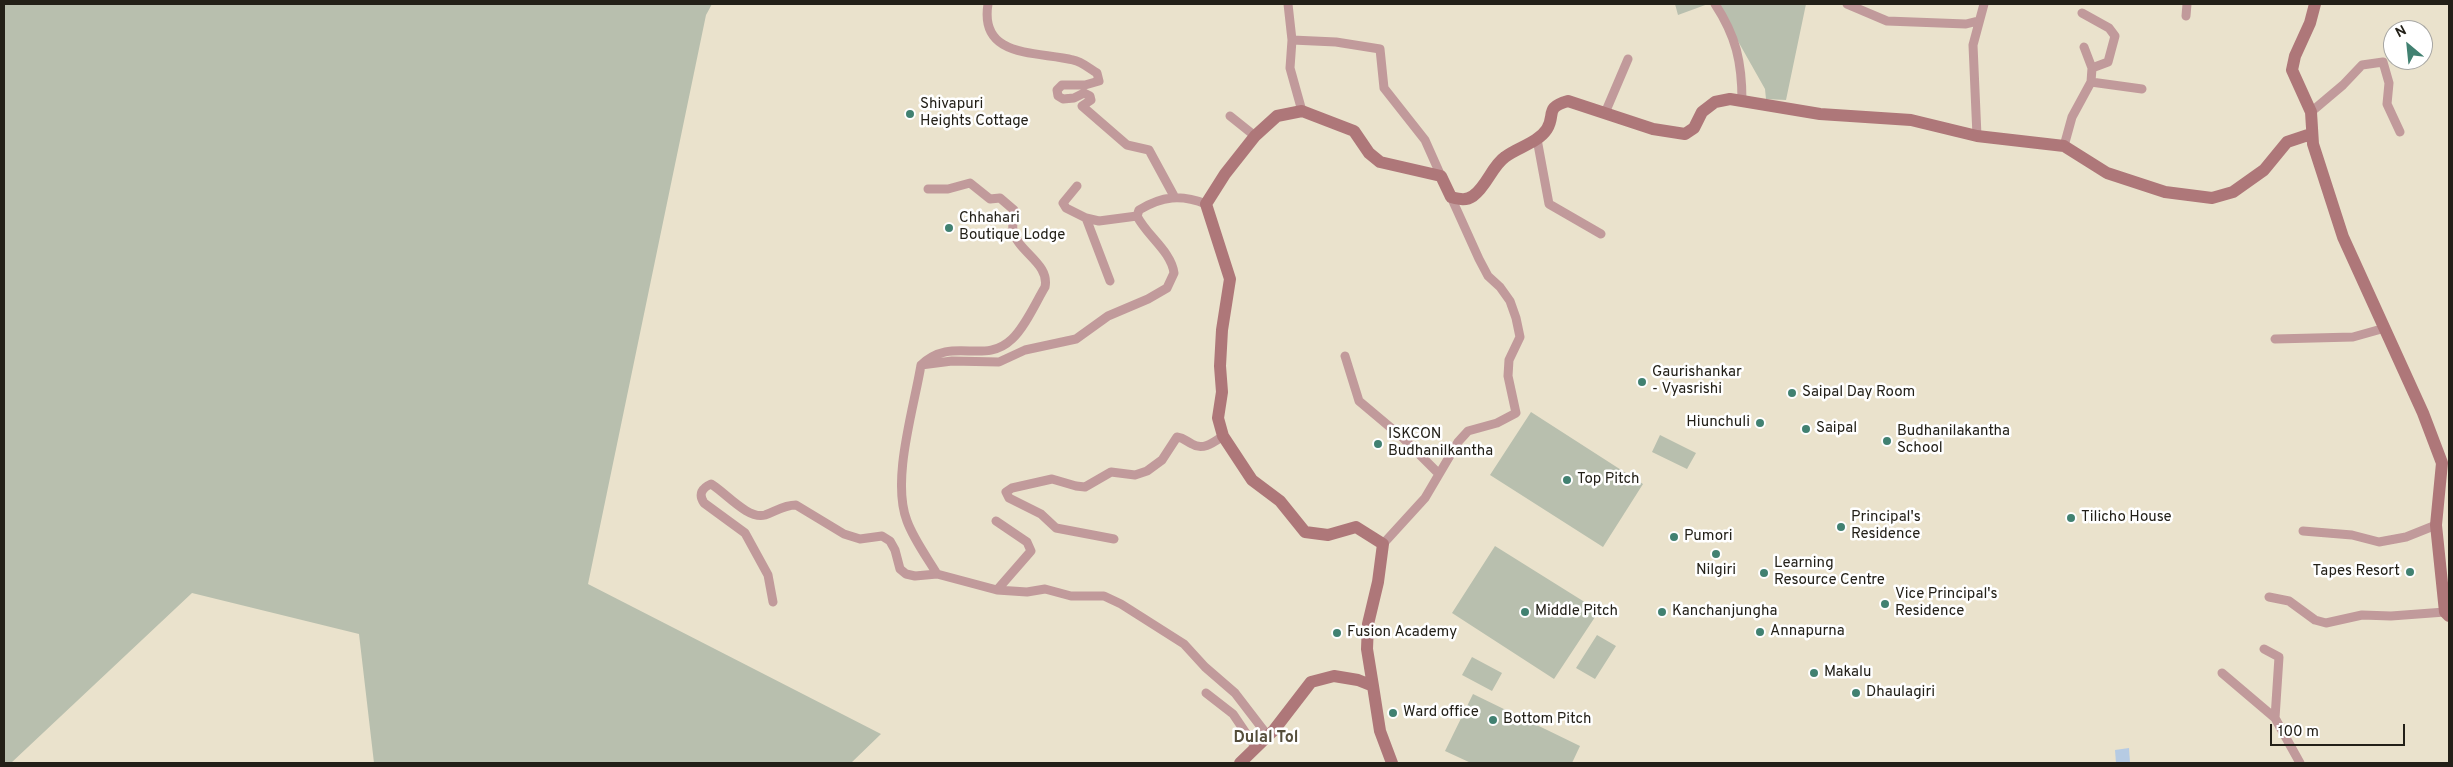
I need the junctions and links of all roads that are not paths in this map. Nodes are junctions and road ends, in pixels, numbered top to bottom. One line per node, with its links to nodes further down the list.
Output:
1 (988, 4): 31 (street)
2 (1288, 4): 11 (street)
3 (1715, 4): 17 (street)
4 (1847, 4): 10 (street)
5 (1984, 4): 10 (street)
6 (2186, 4): 9 (street)
7 (2315, 4): 19 (street)
8 (2082, 14): 14 (street)
9 (2186, 16)
10 (1978, 22): 25 (street)
11 (1292, 40): 18 (street); 28 (street)
12 (2084, 47): 14 (street)
13 (1628, 59): 20 (street)
14 (2092, 68): 15 (street)
15 (2091, 82): 16 (street); 27 (street)
16 (2142, 88)
17 (1742, 101): 20 (street); 25 (street)
18 (1302, 111): 24 (street); 28 (street)
19 (2311, 112): 22 (street); 23 (street)
20 (1605, 113): 26 (street)
21 (1230, 116): 24 (street)
22 (2400, 132)
23 (2311, 134): 27 (street); 38 (street)
24 (1255, 136): 33 (street)
25 (1977, 136): 27 (street)
26 (1537, 138): 32 (street); 36 (street)
27 (2064, 146)
28 (1441, 176): 32 (street)
29 (1077, 186): 35 (street)
30 (928, 189): 41 (street)
31 (1174, 196): 33 (street); 34 (street)
32 (1451, 197): 43 (street)
33 (1206, 204): 42 (street)
34 (1138, 216): 35 (street); 41 (street)
35 (1086, 218): 37 (street)
36 (1601, 234)
37 (1110, 281)
38 (2385, 328): 39 (street); 45 (street)
39 (2275, 339)
40 (1345, 356): 43 (street)
41 (921, 365): 49 (street)
42 (1224, 436): 47 (street); 48 (street)
43 (1439, 474): 48 (street)
44 (996, 522): 50 (street)
45 (2436, 525): 46 (street); 53 (street)
46 (2303, 531)
47 (1114, 539)
48 (1382, 544): 56 (street)
49 (937, 574): 50 (street); 52 (street)
50 (997, 590): 59 (street)
51 (2269, 598): 53 (street)
52 (773, 602)
53 (2447, 614)
54 (2264, 649): 58 (street)
55 (2222, 673): 58 (street)
56 (1373, 686): 59 (street); 62 (street)
57 (1206, 693): 60 (street)
58 (2275, 718): 63 (street)
59 (1268, 736): 60 (street)
60 (1256, 748): 61 (street)
61 (1240, 763)
62 (1392, 763)
63 (2300, 763)

